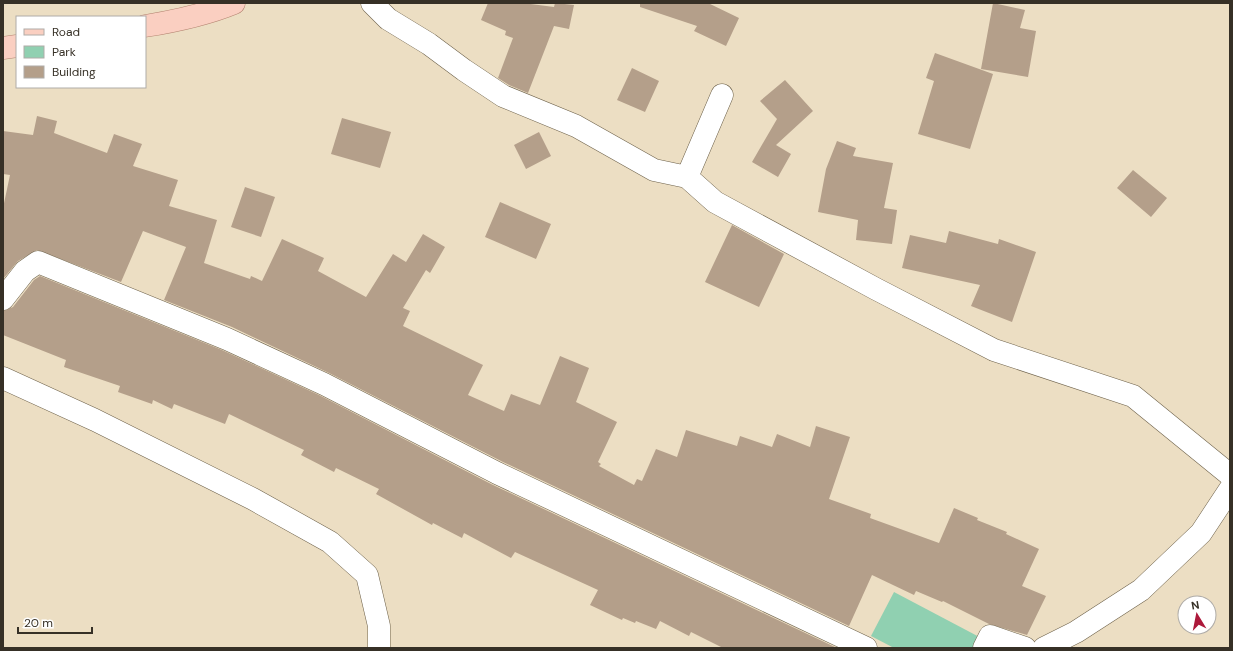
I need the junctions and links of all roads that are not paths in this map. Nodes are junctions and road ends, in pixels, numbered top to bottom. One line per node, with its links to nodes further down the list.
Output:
1 (234, 3): 3 (main road)
2 (372, 3): 7 (street)
3 (146, 26)
4 (16, 46): 5 (main road)
5 (3, 48)
6 (722, 95): 7 (street)
7 (687, 177): 10 (street)
8 (3, 299): 13 (street)
9 (3, 378): 12 (street)
10 (1230, 474)
11 (1230, 489): 16 (street)
12 (380, 648)
13 (866, 648)
14 (984, 648): 15 (street)
15 (1025, 648)
16 (1044, 648)

